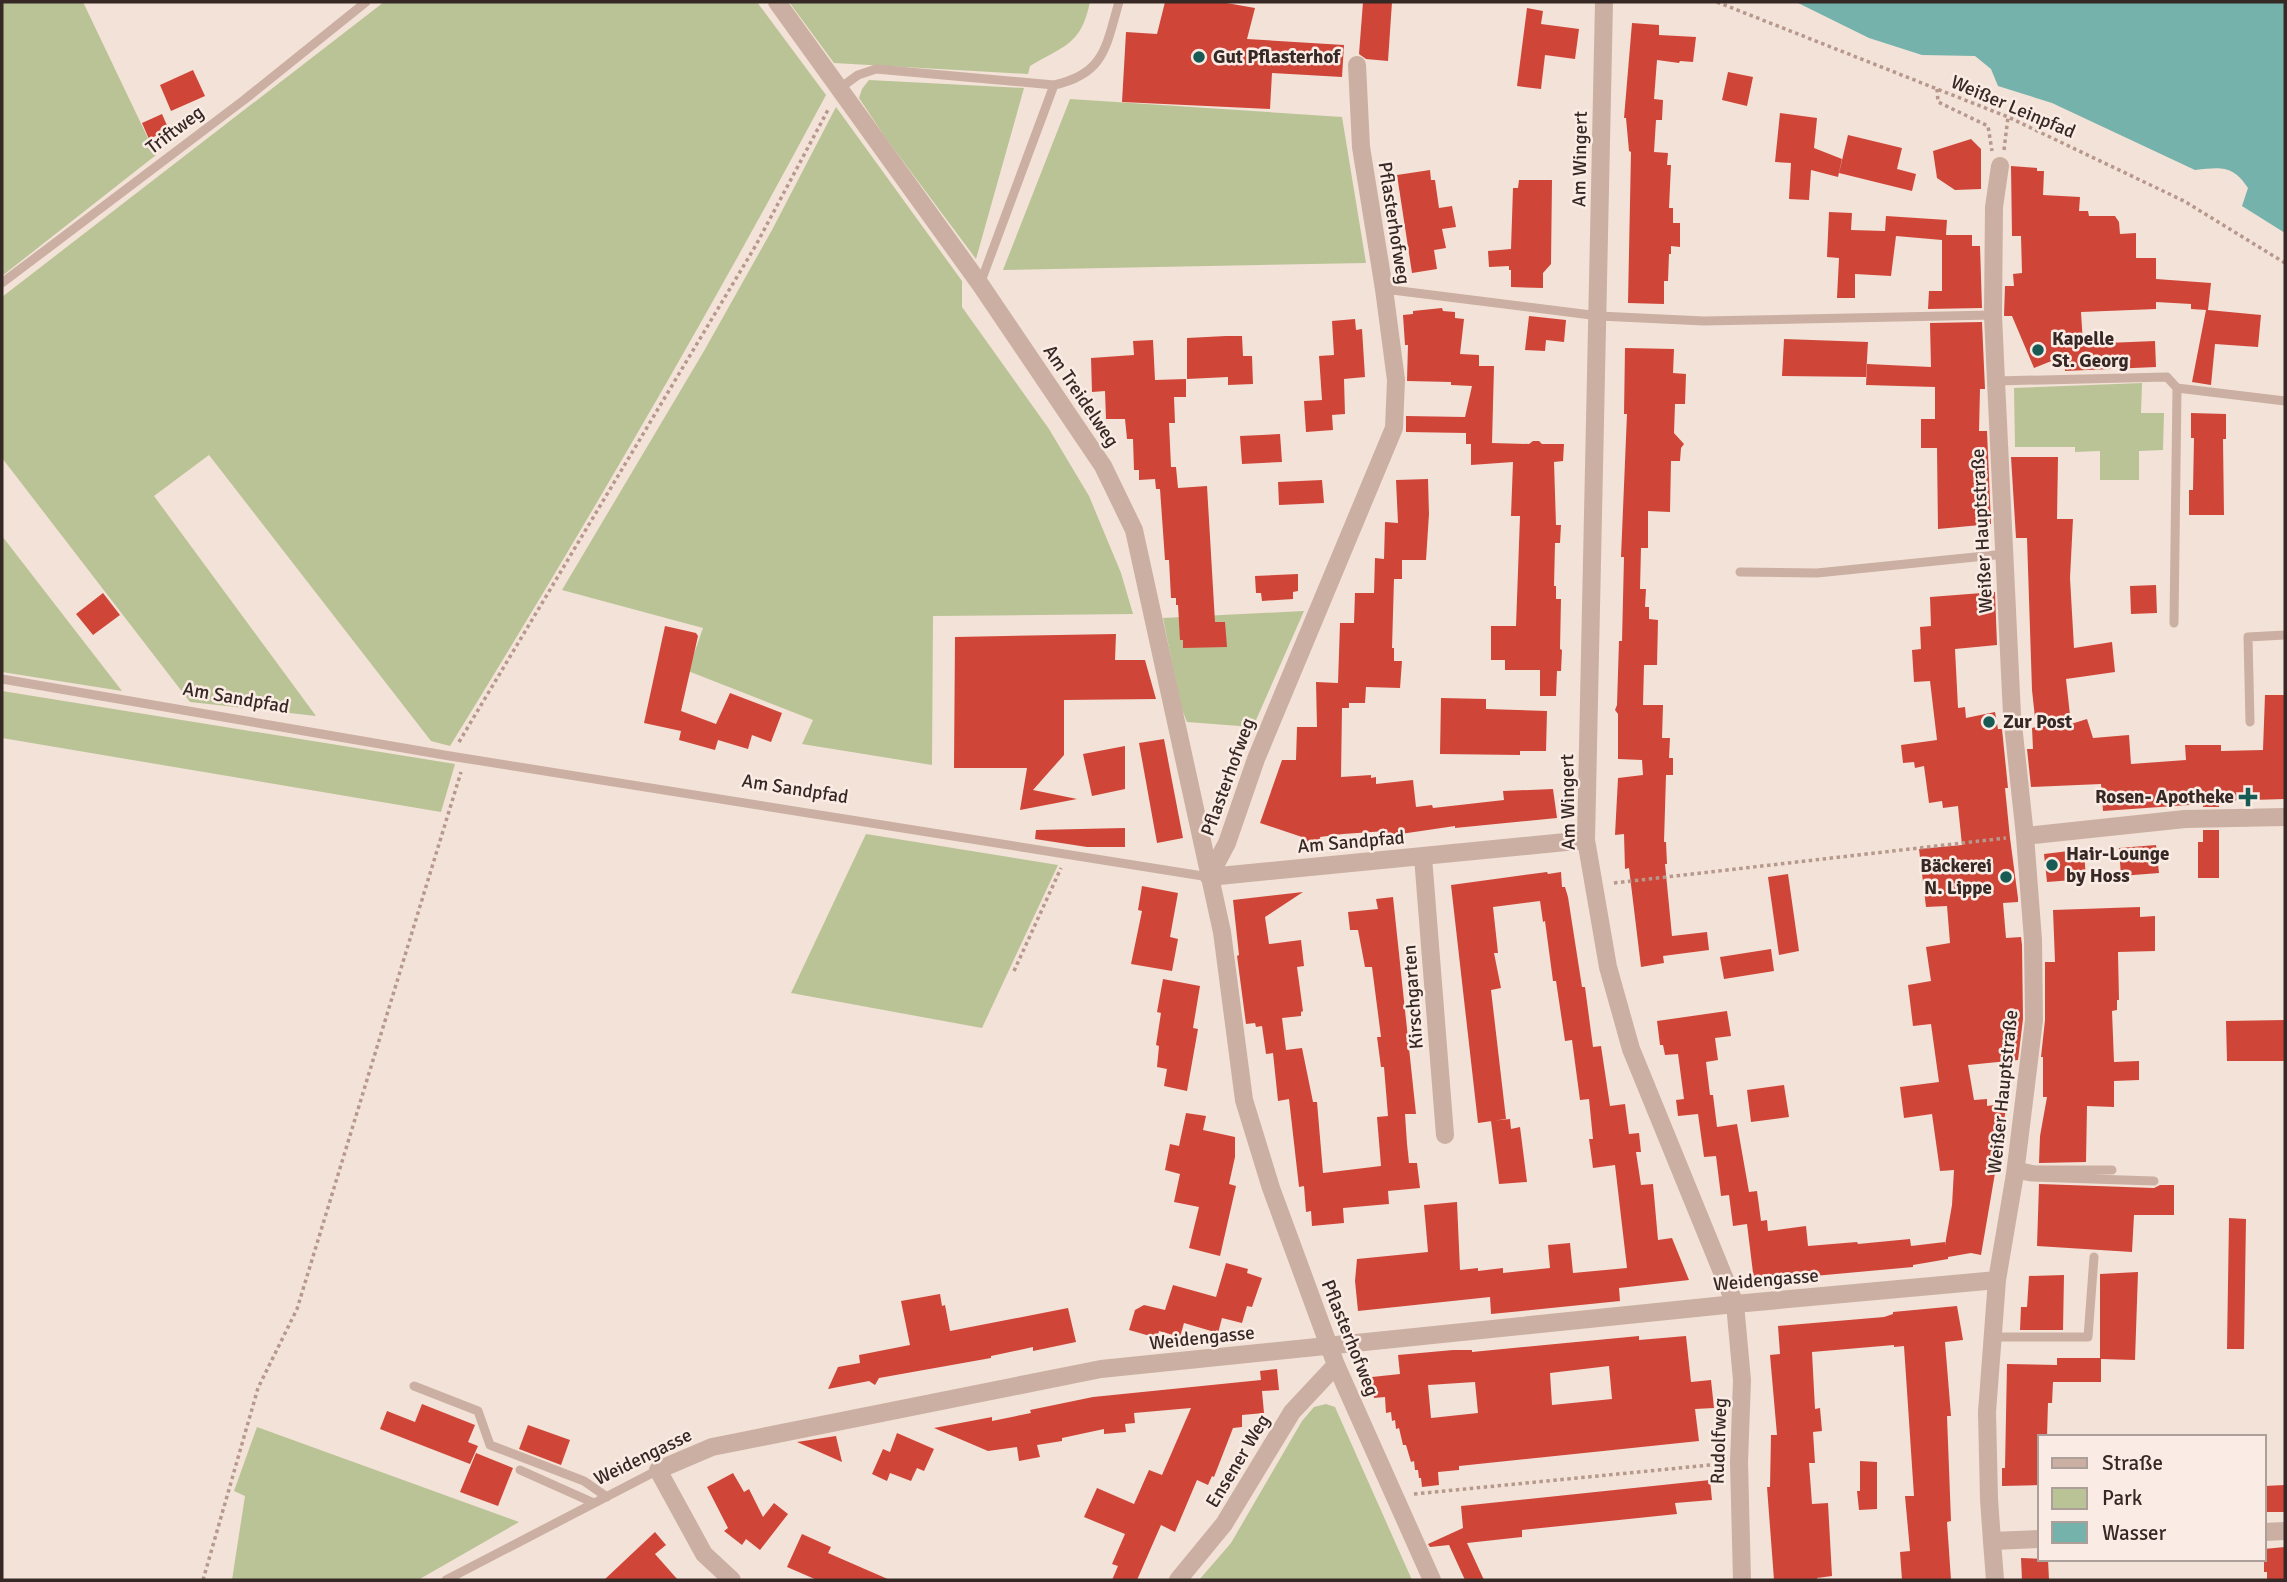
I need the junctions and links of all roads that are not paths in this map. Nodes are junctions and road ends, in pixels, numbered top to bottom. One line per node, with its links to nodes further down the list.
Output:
1 (366, 2): 9 (lane, Triftweg)
2 (777, 2): 7 (street, Am Treidelweg)
3 (1119, 2): 6 (lane)
4 (1604, 2): 13 (street, Am Wingert)
5 (1357, 65): 11 (street, Pflasterhofweg)
6 (1054, 85): 7 (lane); 10 (lane)
7 (840, 88): 10 (street, Am Treidelweg)
8 (2002, 163): 12 (street, Weißer Hauptstraße)
9 (2, 283)
10 (980, 284): 27 (street, Am Treidelweg)
11 (1384, 289): 13 (lane); 27 (street, Pflasterhofweg)
12 (1993, 314): 13 (lane); 14 (street, Weißer Hauptstraße)
13 (1599, 316): 25 (street, Am Wingert)
14 (1996, 381): 15 (lane); 17 (street, Weißer Hauptstraße)
15 (2177, 388): 16 (lane); 19 (lane)
16 (2285, 401)
17 (2005, 554): 18 (lane); 24 (street, Weißer Hauptstraße)
18 (1740, 572)
19 (2174, 623)
20 (2285, 635): 22 (lane)
21 (2, 679): 27 (lane, Am Sandpfad)
22 (2250, 722)
23 (2285, 817): 24 (street)
24 (2025, 836): 29 (street, Weißer Hauptstraße)
25 (1586, 840): 26 (street, Am Sandpfad); 34 (street, Am Wingert)
26 (1423, 857): 27 (street, Am Sandpfad); 28 (street, Kirschgarten)
27 (1209, 877): 36 (street, Pflasterhofweg)
28 (1445, 1135)
29 (2016, 1170): 30 (lane); 31 (lane); 33 (street, Weißer Hauptstraße)
30 (2112, 1170)
31 (2154, 1181)
32 (2094, 1256): 35 (lane)
33 (1997, 1280): 34 (street, Weidengasse); 35 (street, Weißer Hauptstraße)
34 (1735, 1304): 36 (street, Weidengasse); 51 (street, Rudolfweg)
35 (1993, 1337): 46 (street, Weißer Hauptstraße)
36 (1328, 1346): 37 (street, Pflasterhofweg); 40 (street, Weidengasse)
37 (1336, 1365): 49 (street, Ensener Weg); 50 (street, Pflasterhofweg)
38 (414, 1386): 41 (lane)
39 (520, 1470): 42 (lane)
40 (657, 1471): 41 (lane, Weidengasse); 47 (street)
41 (607, 1497): 42 (lane, Weidengasse)
42 (594, 1503): 48 (lane, Weidengasse)
43 (2285, 1531): 44 (street)
44 (2266, 1532)
45 (2038, 1539): 46 (street)
46 (1992, 1541): 52 (street, Weißer Hauptstraße)
47 (729, 1579)
48 (446, 1580)
49 (1178, 1580)
50 (1432, 1580)
51 (1742, 1580)
52 (1995, 1580)

